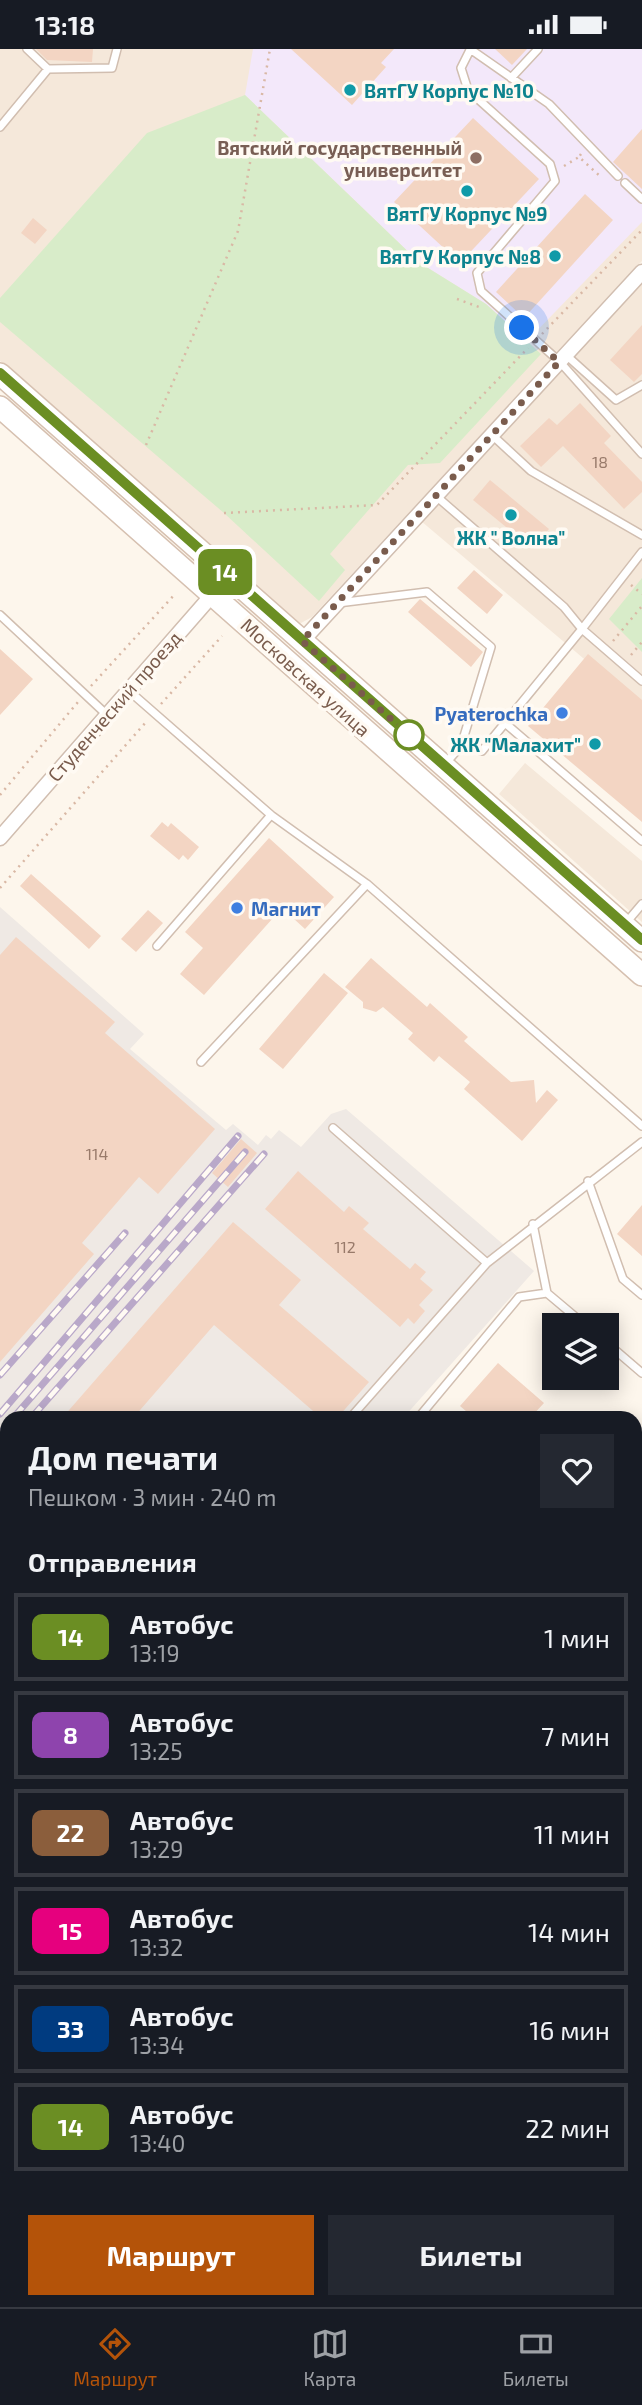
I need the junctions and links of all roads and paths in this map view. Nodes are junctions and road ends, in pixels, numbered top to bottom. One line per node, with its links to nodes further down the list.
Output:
1 (27, 49): 6 (lane)
2 (117, 49): 6 (lane)
3 (270, 49): 22 (path)
4 (470, 49): 7 (lane); 10 (lane)
5 (538, 49): 7 (lane)
6 (48, 69): 8 (lane)
7 (511, 78): 11 (lane)
8 (0, 127)
9 (579, 157): 10 (path)
10 (554, 172): 16 (lane)
11 (618, 176)
12 (625, 183): 13 (lane)
13 (642, 199)
14 (642, 230): 16 (path)
15 (642, 272): 17 (street)
16 (536, 341): 17 (lane); 25 (path)
17 (563, 358): 19 (lane); 21 (street); 23 (lane)
18 (0, 373): 28 (main road, Московская улица)
19 (642, 385)
20 (0, 407): 30 (main road, Московская улица)
21 (492, 435): 24 (street); 26 (lane)
22 (146, 445)
23 (642, 454)
24 (436, 496): 32 (street); 35 (lane)
25 (224, 513)
26 (642, 535)
27 (642, 552): 29 (lane)
28 (229, 575): 30 (main road, Студенческий проезд); 37 (main road, Московская улица)
29 (622, 578): 31 (path); 35 (lane)
30 (213, 594): 42 (street, Студенческий проезд); 57 (main road, Московская улица)
31 (642, 594)
32 (336, 603): 37 (street); 46 (lane)
33 (642, 606): 39 (path)
34 (0, 615): 44 (lane)
35 (582, 629): 39 (lane); 45 (lane)
36 (222, 636): 43 (path)
37 (302, 641): 47 (main road, Московская улица)
38 (642, 642): 40 (path)
39 (606, 649): 40 (lane)
40 (623, 664): 41 (lane)
41 (642, 681)
42 (128, 690): 43 (lane); 44 (street, Студенческий проезд)
43 (154, 713): 48 (lane); 52 (path)
44 (106, 714): 49 (street, Студенческий проезд)
45 (505, 723): 46 (lane); 50 (lane)
46 (461, 746): 47 (lane)
47 (444, 766): 54 (main road, Московская улица)
48 (271, 815): 51 (lane); 56 (lane)
49 (2, 830)
50 (642, 841)
51 (367, 884): 58 (lane); 59 (lane)
52 (0, 888)
53 (642, 904): 54 (lane)
54 (624, 925): 55 (main road, Московская улица)
55 (642, 940)
56 (157, 946)
57 (642, 975)
58 (201, 1062)
59 (642, 1126)
60 (333, 1128): 64 (lane)
61 (642, 1142): 62 (lane)
62 (588, 1181): 63 (lane); 66 (lane)
63 (533, 1224): 64 (lane); 65 (lane)
64 (487, 1263): 70 (lane)
65 (547, 1293): 67 (lane); 71 (lane)
66 (642, 1295)
67 (571, 1313)
68 (619, 1353): 69 (lane)
69 (642, 1373)
70 (356, 1411)
71 (424, 1411)

